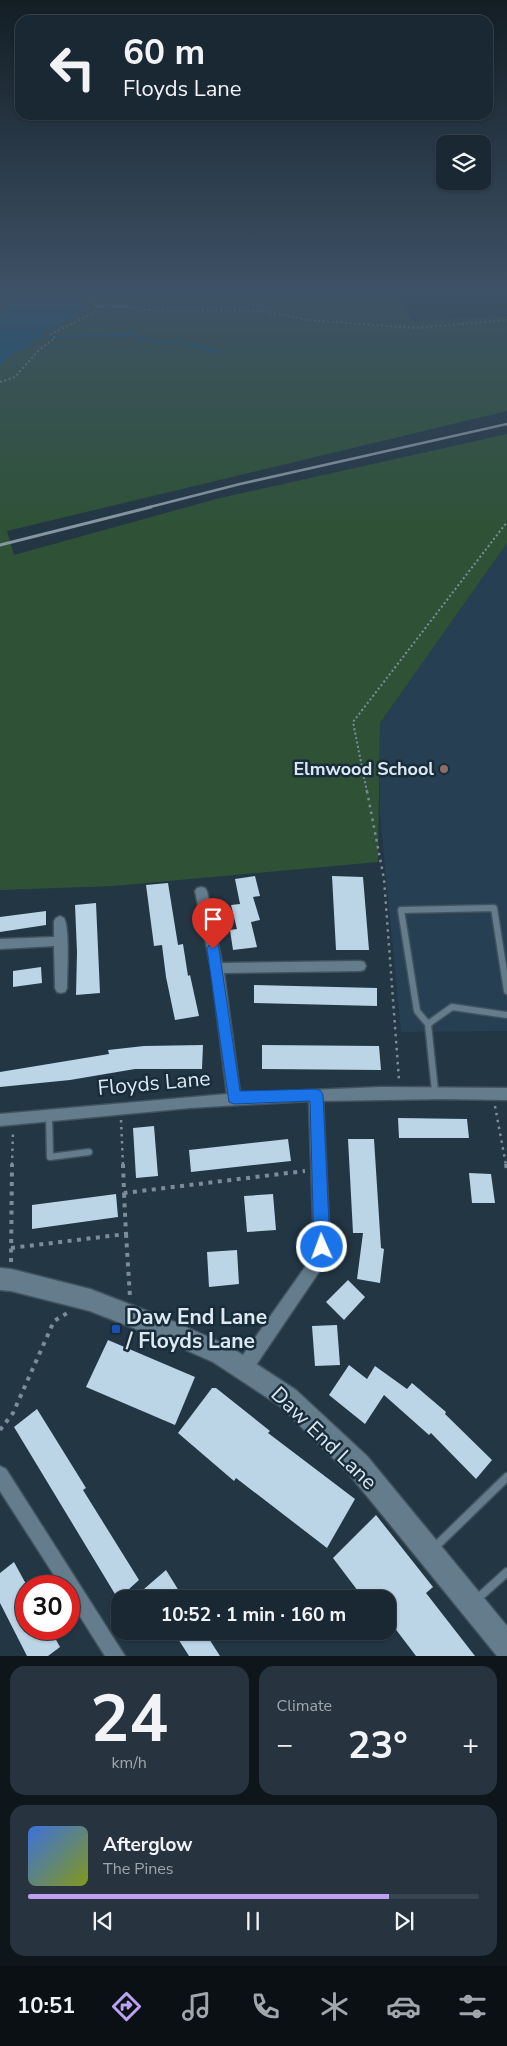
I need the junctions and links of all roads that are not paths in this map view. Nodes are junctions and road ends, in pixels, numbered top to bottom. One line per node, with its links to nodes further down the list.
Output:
1 (201, 891): 6 (street)
2 (60, 921): 3 (street)
3 (61, 941): 4 (street); 7 (street)
4 (0, 944)
5 (360, 966): 6 (street)
6 (217, 968): 14 (street)
7 (61, 988)
8 (507, 991): 10 (lane)
9 (507, 1015): 10 (lane)
10 (428, 1024): 11 (lane)
11 (435, 1091): 12 (street, Floyds Lane); 13 (street, Floyds Lane)
12 (507, 1094)
13 (316, 1095): 14 (street, Floyds Lane); 19 (street)
14 (234, 1098): 15 (street, Floyds Lane)
15 (49, 1115): 16 (street, Floyds Lane); 17 (lane)
16 (7, 1120)
17 (89, 1152)
18 (5, 1279): 19 (main road, Daw End Lane)
19 (244, 1368): 22 (main road, Daw End Lane)
20 (0, 1475): 26 (street)
21 (507, 1477): 22 (lane)
22 (430, 1552): 24 (main road, Daw End Lane)
23 (507, 1572): 24 (lane)
24 (472, 1603): 25 (main road, Daw End Lane)
25 (507, 1647)
26 (116, 1656)

